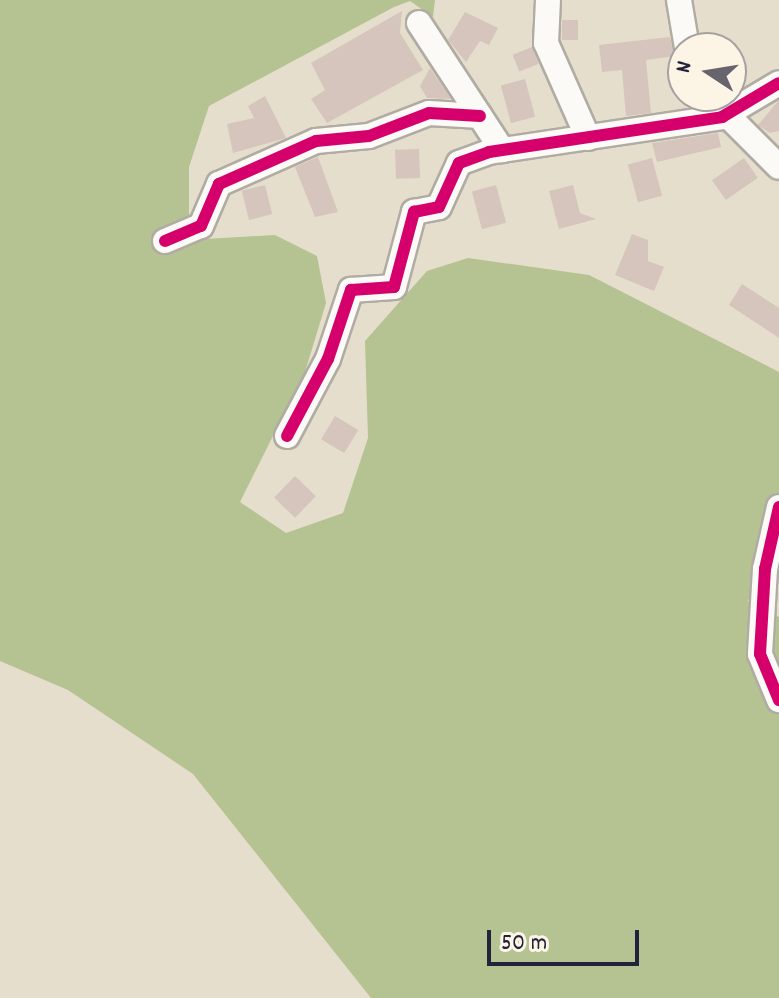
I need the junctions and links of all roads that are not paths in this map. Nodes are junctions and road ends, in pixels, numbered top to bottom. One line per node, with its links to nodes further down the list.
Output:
1 (548, 0): 9 (street)
2 (679, 0): 4 (street)
3 (419, 23): 7 (street)
4 (684, 32)
5 (779, 83): 8 (street)
6 (719, 112): 8 (street)
7 (480, 116): 10 (street); 12 (street)
8 (722, 117): 9 (street); 11 (street)
9 (588, 138): 10 (street)
10 (502, 150): 13 (street)
11 (779, 167)
12 (165, 241)
13 (287, 436)
14 (779, 507): 15 (street)
15 (779, 700)

